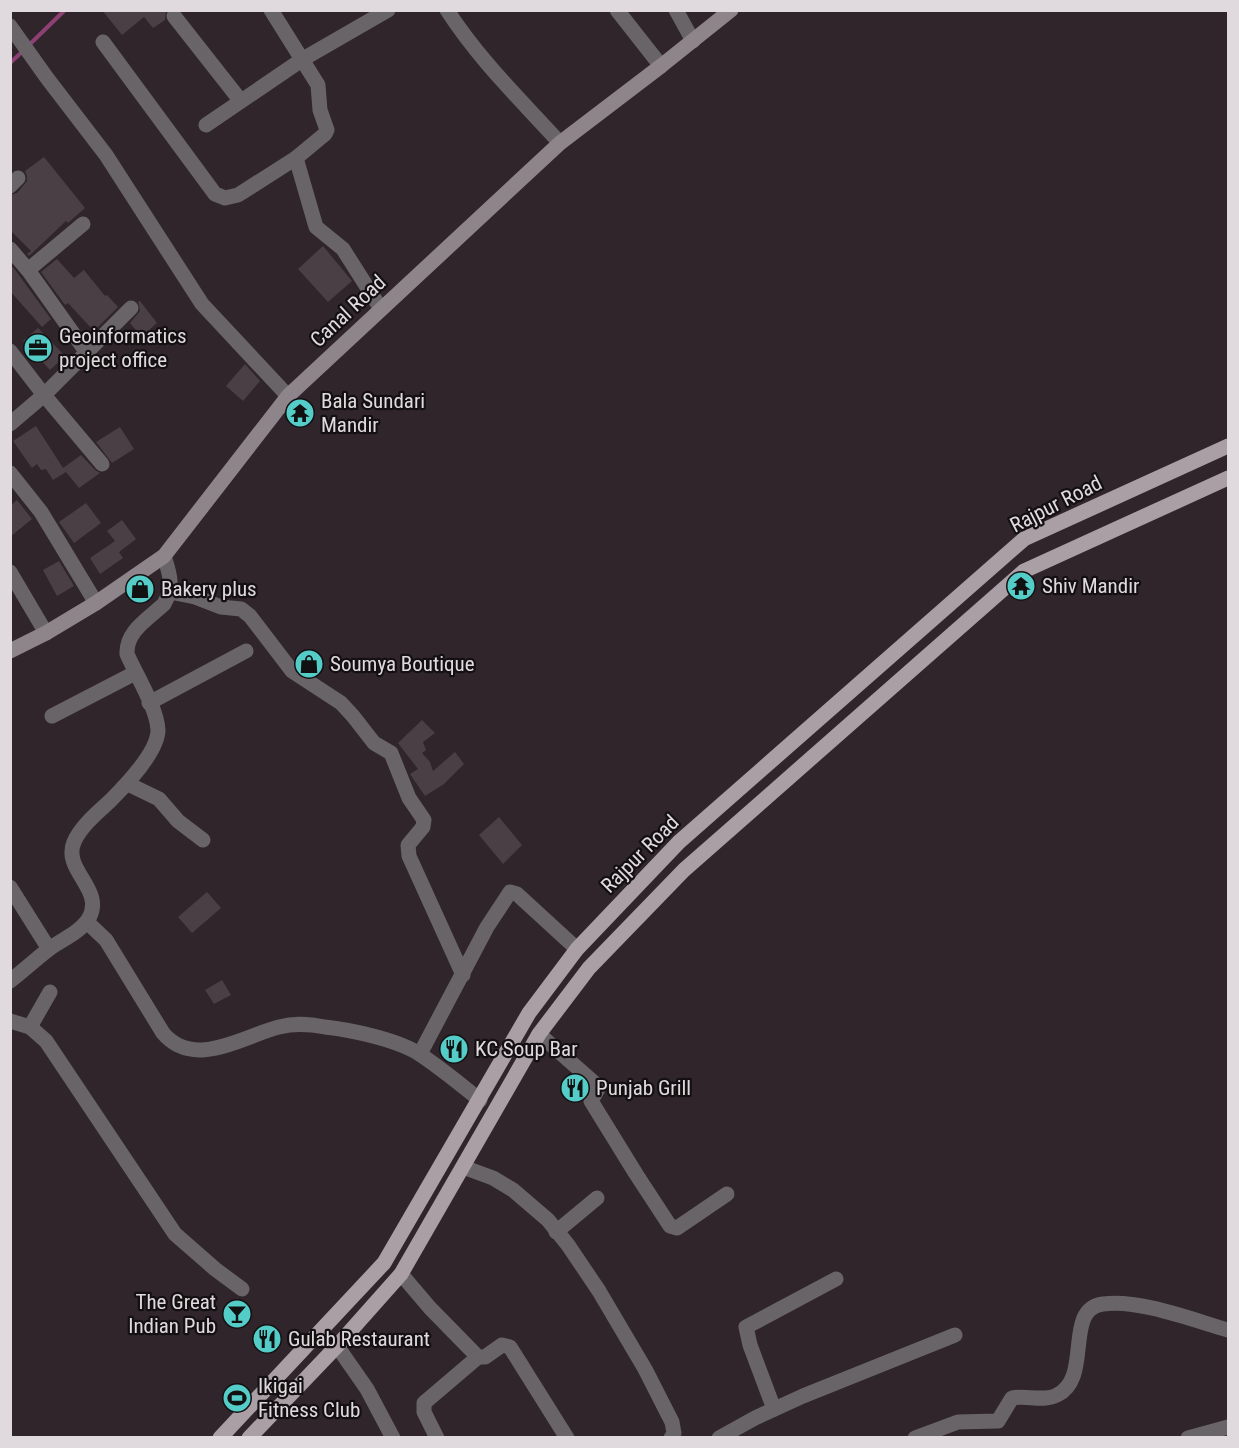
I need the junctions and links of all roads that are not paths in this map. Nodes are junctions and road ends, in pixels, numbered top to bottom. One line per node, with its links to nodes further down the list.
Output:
1 (271, 10): 12 (street)
2 (388, 10): 8 (street)
3 (447, 10): 16 (street)
4 (618, 10): 13 (street)
5 (676, 10): 10 (street)
6 (731, 10): 10 (street, Canal Road)
7 (174, 16): 14 (street)
8 (364, 17): 12 (street)
9 (10, 26): 26 (street)
10 (693, 41): 13 (street, Canal Road)
11 (103, 42): 17 (street)
12 (303, 59): 14 (street); 17 (street)
13 (662, 66): 16 (street, Canal Road)
14 (240, 100): 15 (street)
15 (206, 125)
16 (560, 143): 22 (street, Canal Road)
17 (296, 158): 22 (street)
18 (83, 224): 20 (street)
19 (10, 249): 20 (street)
20 (28, 270): 24 (street)
21 (131, 308): 24 (street)
22 (381, 309): 26 (street, Canal Road)
23 (10, 351): 25 (street)
24 (87, 353): 25 (street)
25 (44, 395): 27 (street); 29 (street)
26 (288, 396): 32 (street, Canal Road)
27 (10, 424)
28 (1228, 446): 46 (main road, Rajpur Road)
29 (102, 464)
30 (10, 473): 35 (street)
31 (1228, 478): 53 (main road, Rajpur Road)
32 (164, 556): 34 (street); 35 (street, Canal Road)
33 (10, 572): 36 (street)
34 (170, 592): 39 (street); 48 (street)
35 (96, 603): 36 (street, Canal Road)
36 (46, 633): 37 (street, Canal Road)
37 (10, 651)
38 (246, 651): 40 (street)
39 (135, 673): 40 (street); 41 (street)
40 (149, 703): 42 (street)
41 (52, 716)
42 (128, 784): 43 (street); 45 (street)
43 (203, 840)
44 (10, 887): 47 (street)
45 (87, 922): 47 (street); 55 (street)
46 (578, 948): 48 (street); 54 (main road, Rajpur Road)
47 (50, 949): 49 (street)
48 (463, 975): 55 (street)
49 (10, 981)
50 (50, 992): 52 (street)
51 (10, 1021): 52 (street)
52 (30, 1027): 64 (street)
53 (540, 1034): 56 (main road, Rajpur Road); 59 (street)
54 (512, 1043): 56 (main road); 57 (main road, Rajpur Road)
55 (420, 1054): 57 (street)
56 (528, 1054): 58 (main road, Rajpur Road)
57 (480, 1100): 71 (main road, Rajpur Road)
58 (463, 1167): 61 (street); 62 (main road, Rajpur Road)
59 (727, 1194)
60 (597, 1198): 61 (street)
61 (556, 1232): 76 (street)
62 (401, 1274): 67 (main road, Rajpur Road); 68 (street)
63 (836, 1278): 69 (street)
64 (242, 1289)
65 (1228, 1330): 78 (street)
66 (955, 1335): 69 (street)
67 (337, 1346): 72 (main road, Rajpur Road); 73 (street)
68 (478, 1357): 74 (street); 75 (street)
69 (774, 1409): 77 (street)
70 (1228, 1427): 79 (street)
71 (220, 1437)
72 (249, 1437)
73 (393, 1437)
74 (437, 1437)
75 (567, 1437)
76 (671, 1437)
77 (719, 1437)
78 (915, 1437)
79 (1188, 1437)

